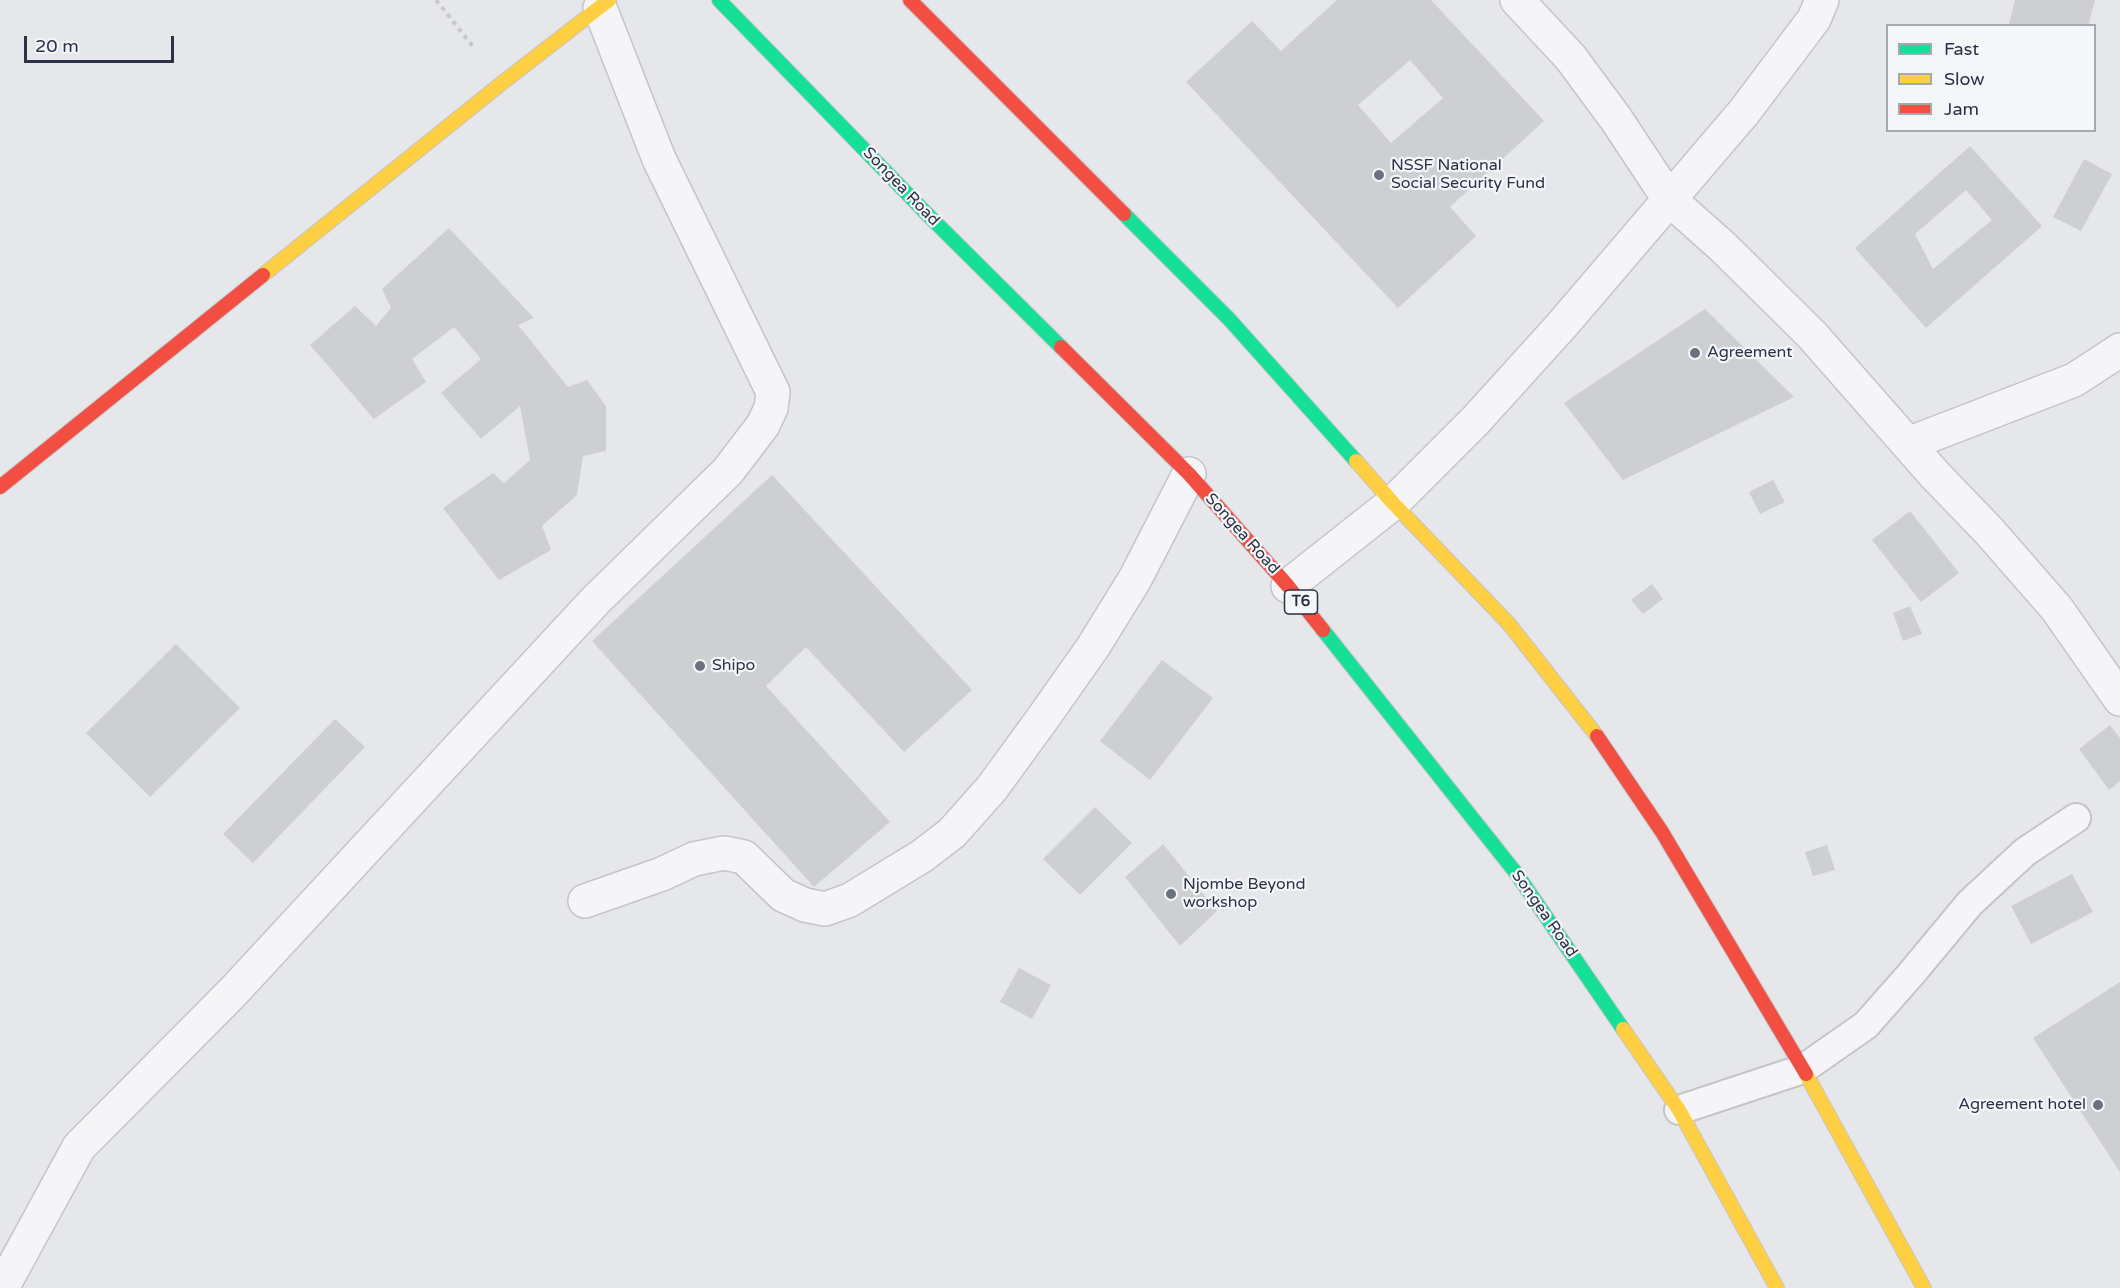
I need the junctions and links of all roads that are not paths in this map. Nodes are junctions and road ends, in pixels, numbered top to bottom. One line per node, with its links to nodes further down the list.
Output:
1 (719, 0): 9 (main road, Songea Road / T6)
2 (910, 0): 11 (main road)
3 (1517, 0): 6 (street)
4 (1822, 0): 6 (street)
5 (605, 4): 10 (main road); 18 (street)
6 (1669, 199): 8 (street); 11 (street)
7 (2120, 350): 8 (street)
8 (1908, 444): 13 (street)
9 (1189, 474): 12 (main road, Songea Road / T6); 15 (street)
10 (0, 487)
11 (1393, 503): 12 (street); 16 (main road)
12 (1288, 586): 17 (main road, Songea Road / T6)
13 (2120, 699)
14 (2076, 818): 16 (lane)
15 (585, 901)
16 (1803, 1069): 17 (lane); 22 (main road)
17 (1679, 1110): 21 (main road, Songea Road / T6)
18 (34, 1227): 19 (street); 20 (street)
19 (0, 1236)
20 (2, 1288)
21 (1777, 1288)
22 (1924, 1288)

